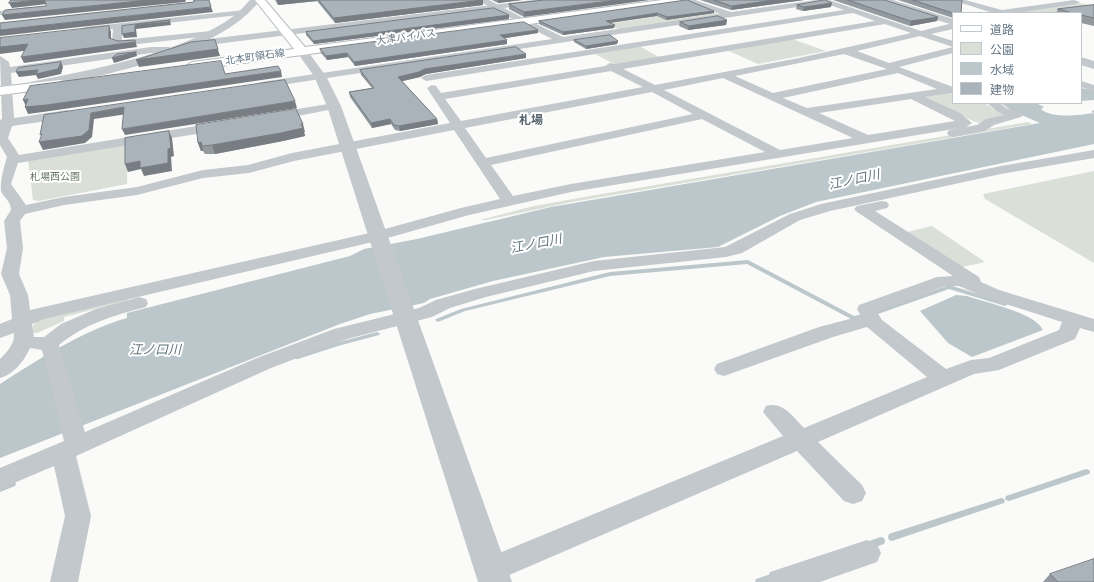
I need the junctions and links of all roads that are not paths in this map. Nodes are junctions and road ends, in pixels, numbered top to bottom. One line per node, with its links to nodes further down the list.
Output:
1 (255, 0): 17 (street)
2 (260, 0): 30 (main road, 北本町領石線)
3 (482, 0): 14 (street)
4 (552, 0): 14 (street)
5 (683, 0): 21 (main road, 大津バイパス)
6 (687, 0): 20 (street)
7 (827, 0): 15 (street); 20 (street)
8 (883, 0): 22 (street)
9 (894, 0): 23 (street)
10 (956, 0): 18 (street)
11 (1073, 1): 12 (street); 19 (street)
12 (1087, 4)
13 (0, 6): 16 (street)
14 (496, 7): 21 (street); 30 (street)
15 (854, 11): 25 (street); 26 (street)
16 (0, 12)
17 (246, 12): 27 (street); 29 (street)
18 (998, 12)
19 (1007, 12)
20 (732, 15): 26 (street); 33 (street)
21 (524, 21): 33 (street); 41 (main road, 大津バイパス)
22 (952, 21)
23 (952, 21)
24 (952, 21): 31 (street)
25 (886, 22): 31 (street); 32 (street)
26 (762, 25): 32 (street); 43 (street)
27 (118, 26): 28 (street); 29 (street)
28 (79, 30)
29 (213, 32): 35 (street)
30 (287, 33): 35 (street); 41 (main road, 北本町領石線)
31 (920, 33): 36 (street); 42 (street)
32 (796, 37): 34 (street); 38 (street)
33 (561, 40): 43 (street); 49 (street)
34 (815, 42)
35 (187, 44): 39 (street)
36 (952, 44)
37 (827, 46): 42 (street)
38 (721, 49): 44 (street); 52 (street)
39 (169, 50): 56 (street); 67 (street)
40 (952, 50): 55 (street)
41 (302, 51): 53 (main road, 北本町領石線); 59 (street)
42 (843, 51): 54 (street); 55 (street)
43 (585, 53): 52 (street); 60 (street)
44 (735, 56)
45 (1082, 56): 48 (street)
46 (0, 59): 56 (street)
47 (1082, 60): 51 (street)
48 (1094, 60)
49 (415, 62): 59 (street); 60 (street)
50 (749, 62): 54 (street)
51 (1094, 64)
52 (612, 67): 65 (street); 69 (street)
53 (178, 68)
54 (762, 68): 58 (street)
55 (893, 68): 62 (street); 70 (street)
56 (3, 70): 67 (street)
57 (141, 73): 67 (main road)
58 (724, 75): 65 (street); 70 (street)
59 (320, 76): 64 (street); 72 (street)
60 (426, 78): 69 (street)
61 (952, 78): 62 (street)
62 (931, 82): 68 (street)
63 (1082, 84): 66 (street)
64 (247, 87)
65 (652, 88): 75 (street); 79 (street)
66 (1094, 88)
67 (4, 91): 77 (street)
68 (913, 96): 73 (street); 80 (street)
69 (438, 97): 79 (street)
70 (771, 97): 73 (street)
71 (994, 104): 90 (street)
72 (334, 106): 76 (street); 81 (street)
73 (806, 112): 80 (street)
74 (76, 113): 77 (street)
75 (704, 115): 83 (street); 85 (street)
76 (260, 119)
77 (3, 124): 82 (street)
78 (230, 124): 82 (street)
79 (457, 126): 81 (street); 85 (street)
80 (866, 139): 83 (street)
81 (348, 147): 89 (street); 90 (street)
82 (8, 154): 86 (street)
83 (778, 154): 88 (street)
84 (1094, 154): 87 (street)
85 (483, 163): 88 (street)
86 (2, 185): 89 (street)
87 (892, 192): 91 (street); 92 (street)
88 (509, 202): 90 (street)
89 (10, 218): 94 (street)
90 (378, 240): 92 (street); 94 (street); 98 (street)
91 (993, 294): 93 (street); 95 (street)
92 (404, 314): 104 (street); 108 (street)
93 (869, 314): 99 (street); 101 (street)
94 (21, 323): 96 (street); 97 (street)
95 (1079, 324): 101 (street)
96 (0, 332)
97 (21, 346): 98 (street); 100 (street)
98 (49, 346): 104 (street)
99 (724, 369)
100 (0, 371)
101 (944, 379): 103 (street)
102 (774, 412): 103 (street)
103 (801, 439): 106 (street); 108 (street)
104 (71, 443): 105 (street); 109 (street)
105 (0, 479)
106 (853, 494)
107 (867, 553): 110 (street)
108 (492, 576)
109 (64, 582)
110 (780, 582)

